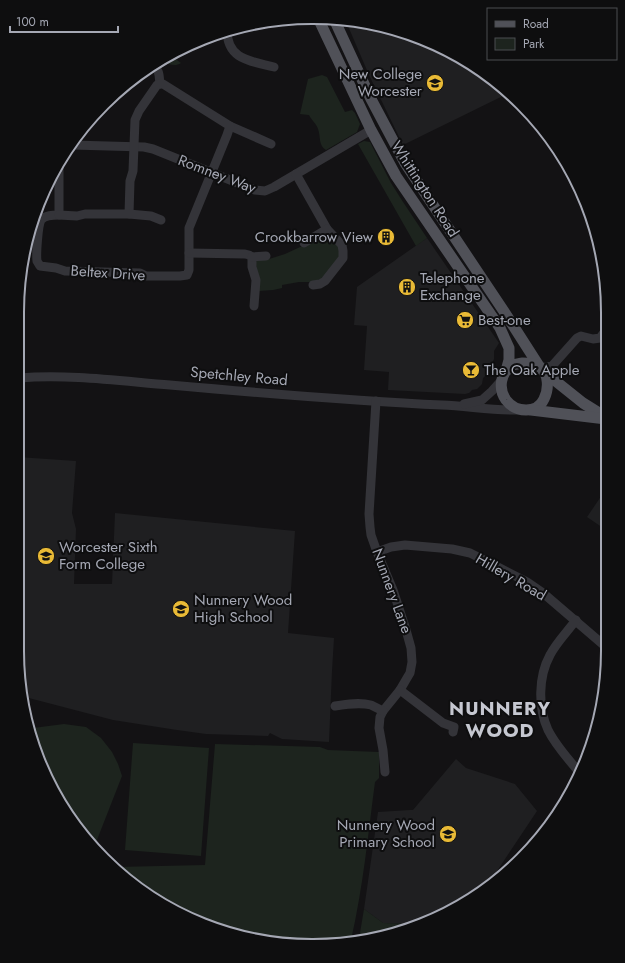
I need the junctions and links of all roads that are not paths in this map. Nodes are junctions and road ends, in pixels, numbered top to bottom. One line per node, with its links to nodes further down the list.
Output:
1 (321, 24): 8 (main road, Whittington Road)
2 (337, 25): 28 (main road, Whittington Road)
3 (227, 37): 4 (street)
4 (274, 67)
5 (157, 70): 6 (street)
6 (160, 84): 7 (street); 11 (street)
7 (230, 126): 10 (street); 12 (street, Beltex Drive)
8 (371, 130): 13 (street, Romney Way); 29 (main road, Whittington Road)
9 (79, 143): 11 (street, Romney Way)
10 (271, 144)
11 (134, 146): 12 (street, Romney Way); 15 (street)
12 (211, 172): 13 (street, Romney Way); 20 (street, Beltex Drive)
13 (296, 174): 18 (street)
14 (59, 176): 16 (street)
15 (129, 214): 16 (street); 17 (street)
16 (58, 215): 20 (street, Beltex Drive)
17 (161, 220)
18 (327, 229): 19 (street); 23 (street)
19 (304, 243)
20 (190, 253): 22 (street)
21 (266, 256): 22 (street)
22 (252, 257): 26 (street)
23 (325, 281): 24 (street); 25 (street)
24 (313, 285)
25 (333, 288)
26 (254, 306)
27 (601, 337): 28 (street)
28 (541, 369): 29 (main road); 31 (main road); 34 (main road)
29 (504, 376): 33 (street, Spetchley Road); 34 (main road)
30 (24, 378): 32 (street, Spetchley Road)
31 (580, 401): 35 (main road); 36 (main road)
32 (376, 402): 33 (street, Spetchley Road); 38 (street, Nunnery Lane)
33 (457, 405): 34 (street, Spetchley Road)
34 (526, 410): 36 (main road, Spetchley Road)
35 (601, 415)
36 (576, 416): 37 (main road, Spetchley Road)
37 (601, 418)
38 (377, 552): 39 (street, Hillery Road); 41 (street, Nunnery Lane)
39 (576, 620): 40 (street, Hillery Road); 45 (street)
40 (601, 642)
41 (400, 690): 43 (street, Nunnery Lane); 44 (street)
42 (335, 706): 43 (street)
43 (383, 711): 46 (street, Nunnery Lane)
44 (453, 732)
45 (576, 768)
46 (384, 772)

